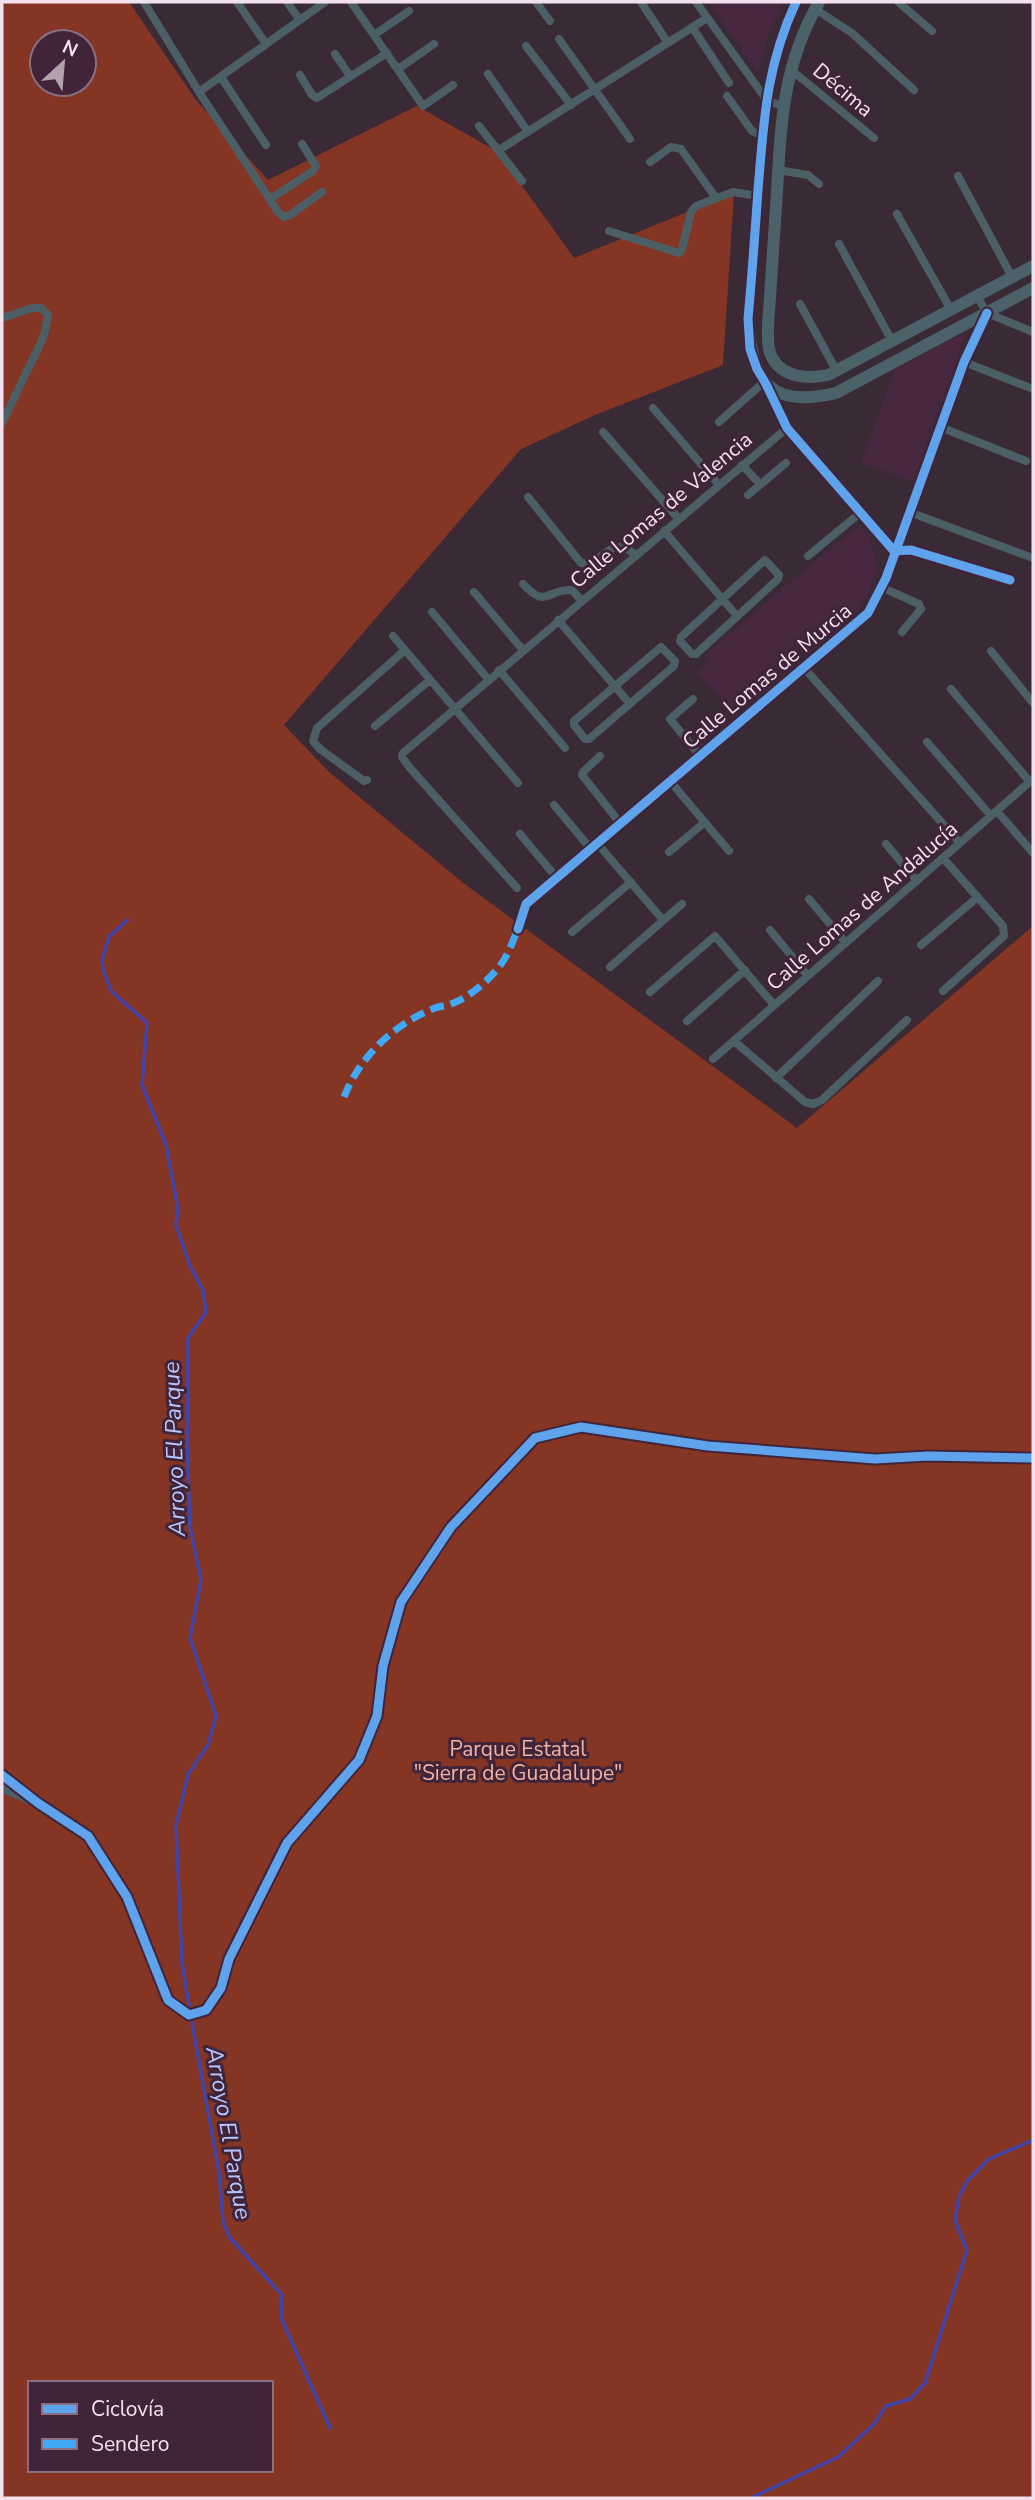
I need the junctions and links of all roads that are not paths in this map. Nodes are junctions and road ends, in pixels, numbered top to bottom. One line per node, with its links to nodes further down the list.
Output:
1 (144, 2): 36 (street)
2 (237, 2): 21 (street)
3 (287, 2): 14 (street)
4 (326, 2): 14 (street)
5 (351, 2): 18 (street)
6 (536, 2): 15 (street)
7 (641, 2): 20 (street)
8 (696, 2): 13 (street)
9 (796, 2): 38 (street)
10 (898, 2): 17 (street)
11 (817, 5): 27 (street); 35 (street)
12 (409, 11): 18 (street)
13 (707, 18): 16 (street); 38 (street)
14 (299, 19): 21 (street)
15 (550, 22)
16 (692, 27): 20 (street); 32 (street)
17 (932, 31)
18 (374, 35): 24 (street)
19 (559, 39): 34 (street)
20 (668, 43): 34 (street)
21 (266, 44): 31 (street)
22 (434, 44): 26 (street)
23 (526, 46): 39 (street)
24 (387, 53): 26 (street); 30 (street)
25 (335, 54): 30 (street)
26 (398, 69): 33 (street)
27 (790, 69): 40 (street); 44 (street, Décima)
28 (488, 74): 42 (street)
29 (300, 75): 30 (street)
30 (350, 76)
31 (221, 77): 36 (street); 47 (street)
32 (729, 83)
33 (453, 85)
34 (596, 89): 39 (street); 45 (street)
35 (914, 90)
36 (199, 92): 57 (street)
37 (727, 96): 43 (street)
38 (766, 99): 40 (street); 43 (street)
39 (570, 105): 42 (street)
40 (783, 107): 50 (street)
41 (479, 126): 48 (street)
42 (528, 132): 48 (street)
43 (762, 136): 55 (street)
44 (874, 138)
45 (630, 139)
46 (302, 144): 57 (street)
47 (266, 145)
48 (499, 150): 52 (street)
49 (650, 162): 56 (street)
50 (778, 170): 53 (street); 60 (street)
51 (958, 176): 64 (street)
52 (522, 181)
53 (819, 184)
54 (322, 192): 57 (street)
55 (758, 196): 56 (street); 59 (street)
56 (716, 198): 61 (street)
57 (270, 199)
58 (897, 214): 68 (street)
59 (755, 226): 60 (street); 75 (street)
60 (774, 228): 74 (street)
61 (610, 231)
62 (839, 243): 72 (street)
63 (1033, 266): 64 (street)
64 (1012, 277): 66 (street)
65 (1033, 288): 69 (street)
66 (977, 296): 68 (street); 69 (street)
67 (800, 304): 74 (street)
68 (951, 310): 72 (street)
69 (987, 313): 71 (street); 73 (street, Calle Lomas de Murcia); 75 (street)
70 (2, 318): 79 (street)
71 (1033, 332)
72 (892, 341): 74 (street)
73 (964, 362): 76 (street); 80 (street, Calle Lomas de Murcia)
74 (836, 370)
75 (765, 383): 78 (street); 81 (street)
76 (1033, 389)
77 (653, 408): 87 (street)
78 (719, 422)
79 (2, 423)
80 (940, 427): 83 (street); 90 (street, Calle Lomas de Murcia)
81 (787, 428): 85 (street, Calle Lomas de Valencia); 91 (street)
82 (604, 432): 92 (street)
83 (1026, 461)
84 (786, 463): 86 (street)
85 (742, 465): 86 (street); 87 (street, Calle Lomas de Valencia)
86 (760, 484): 88 (street)
87 (719, 485): 92 (street, Calle Lomas de Valencia)
88 (748, 495)
89 (528, 497): 95 (street)
90 (909, 512): 94 (street, Calle Lomas de Murcia); 97 (street)
91 (860, 513): 94 (street); 96 (street)
92 (678, 518): 93 (street, Calle Lomas de Valencia)
93 (664, 531): 95 (street, Calle Lomas de Valencia); 102 (street)
94 (894, 551): 98 (street); 100 (street, Calle Lomas de Murcia)
95 (636, 555): 103 (street, Calle Lomas de Valencia)
96 (808, 555)
97 (1033, 558)
98 (1010, 580)
99 (523, 584): 103 (street)
100 (881, 587): 107 (street); 112 (street, Calle Lomas de Murcia)
101 (474, 592): 110 (street)
102 (722, 598): 105 (street); 105 (street); 105 (street)
103 (581, 600): 106 (street, Calle Lomas de Valencia)
104 (432, 612): 114 (street)
105 (737, 616)
106 (558, 620): 110 (street, Calle Lomas de Valencia); 116 (street)
107 (902, 632)
108 (393, 636): 109 (street)
109 (405, 650): 115 (street); 127 (street)
110 (523, 650): 113 (street, Calle Lomas de Valencia)
111 (991, 651): 119 (street)
112 (804, 668): 126 (street, Calle Lomas de Murcia); 136 (street)
113 (499, 670): 114 (street, Calle Lomas de Valencia); 124 (street)
114 (488, 679): 121 (street, Calle Lomas de Valencia)
115 (430, 680): 121 (street); 122 (street)
116 (615, 686): 120 (street); 120 (street); 120 (street)
117 (951, 689): 128 (street)
118 (693, 699): 126 (street)
119 (1033, 703)
120 (630, 704)
121 (454, 708): 130 (street); 146 (street, Calle Lomas de Valencia)
122 (375, 726)
123 (927, 743): 132 (street)
124 (565, 748)
125 (600, 756): 134 (street)
126 (700, 756): 129 (street, Calle Lomas de Murcia)
127 (367, 780)
128 (1032, 780): 132 (street, Calle Lomas de Andalucía)
129 (670, 781): 133 (street); 134 (street, Calle Lomas de Murcia)
130 (519, 783)
131 (554, 805): 138 (street)
132 (994, 814): 136 (street, Calle Lomas de Andalucía); 141 (street)
133 (705, 822): 139 (street); 140 (street)
134 (620, 823): 138 (street, Calle Lomas de Murcia)
135 (520, 834): 143 (street)
136 (960, 843): 142 (street, Calle Lomas de Andalucía)
137 (886, 844): 144 (street)
138 (593, 845): 143 (street, Calle Lomas de Murcia); 145 (street)
139 (729, 851)
140 (668, 852)
141 (1033, 853)
142 (943, 858): 144 (street, Calle Lomas de Andalucía); 147 (street)
143 (556, 877): 151 (street, Calle Lomas de Murcia)
144 (917, 881): 154 (street, Calle Lomas de Andalucía)
145 (631, 882): 150 (street); 153 (street)
146 (517, 888)
147 (978, 897): 155 (street); 160 (street)
148 (809, 899): 154 (street)
149 (682, 904): 150 (street)
150 (663, 920): 156 (street)
151 (518, 929)
152 (770, 930): 158 (street)
153 (572, 932)
154 (846, 943): 158 (street, Calle Lomas de Andalucía)
155 (921, 945)
156 (610, 967)
157 (745, 970): 161 (street); 162 (street); 164 (street)
158 (808, 976): 162 (street, Calle Lomas de Andalucía)
159 (878, 981): 167 (street)
160 (943, 991)
161 (650, 992)
162 (774, 1005): 165 (street, Calle Lomas de Andalucía)
163 (907, 1020): 167 (street)
164 (687, 1021)
165 (734, 1041): 166 (street, Calle Lomas de Andalucía); 167 (street)
166 (713, 1059)
167 (776, 1078)
168 (1033, 1458): 171 (street)
169 (2, 1775): 171 (street)
170 (2, 1788): 171 (street)
171 (38, 1803)

